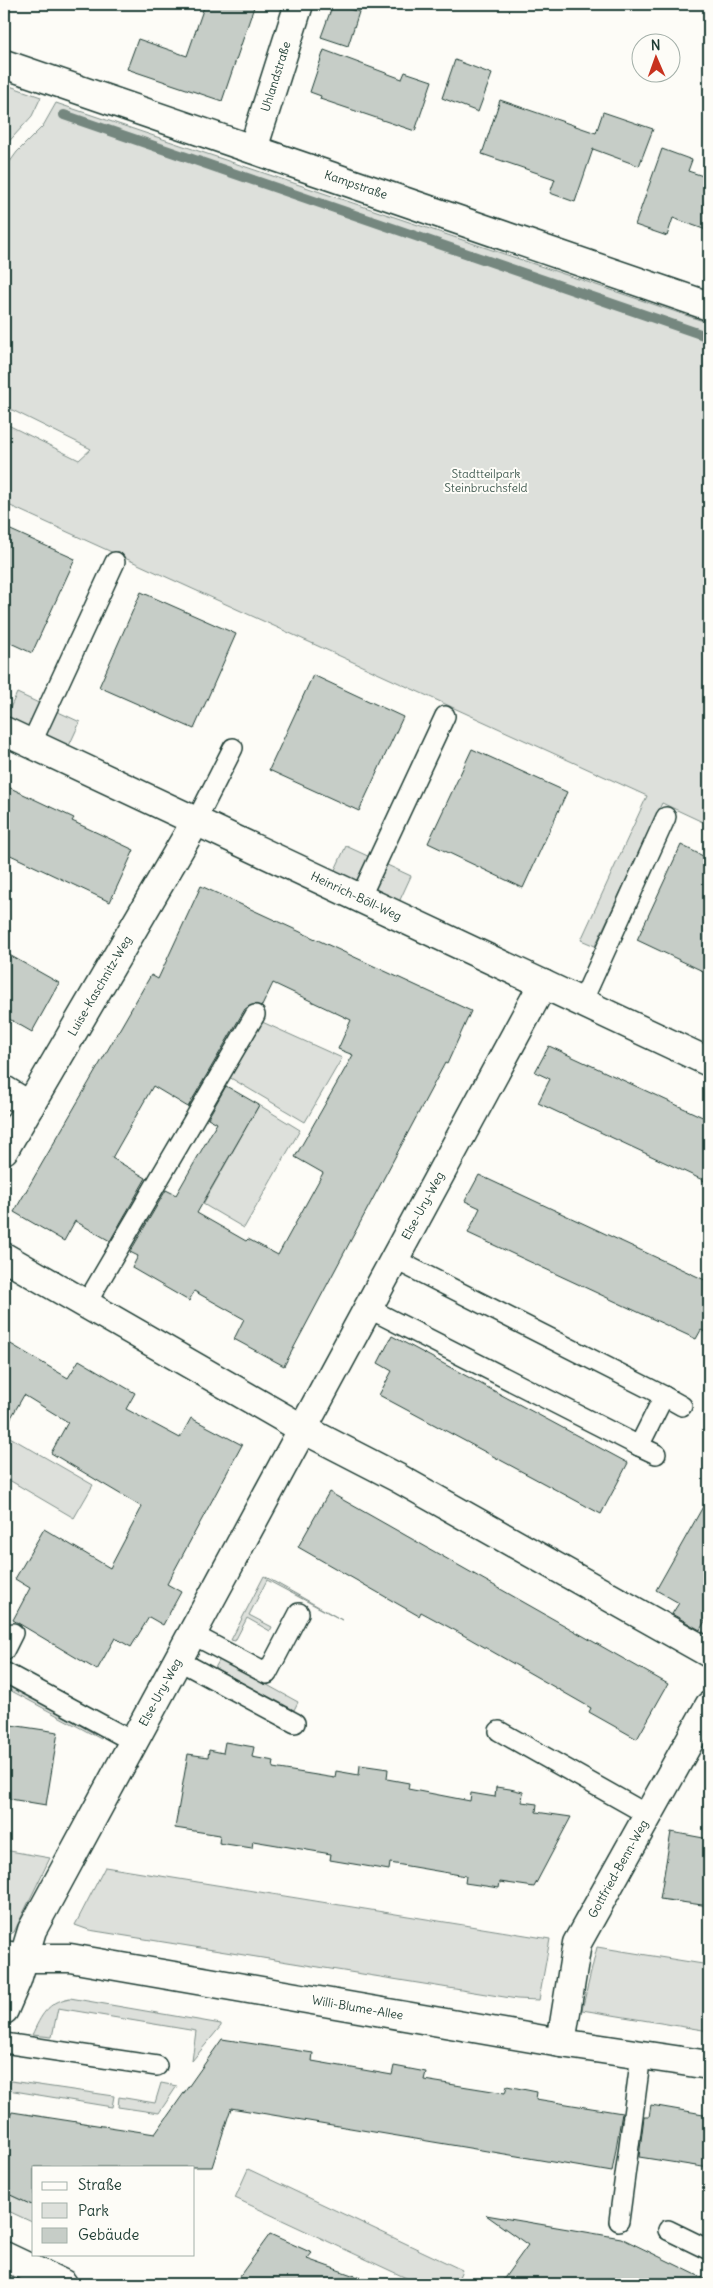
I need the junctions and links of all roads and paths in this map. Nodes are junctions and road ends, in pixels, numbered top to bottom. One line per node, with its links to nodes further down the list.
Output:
1 (300, 4): 3 (street, Uhlandstraße)
2 (4, 64): 3 (street, Kampstraße)
3 (253, 149): 4 (street, Kampstraße)
4 (709, 306)
5 (115, 562): 8 (lane)
6 (445, 716): 12 (lane)
7 (4, 731): 8 (street, Heinrich-Böll-Weg)
8 (31, 744): 11 (street, Heinrich-Böll-Weg)
9 (233, 748): 11 (lane)
10 (666, 817): 14 (lane)
11 (196, 821): 12 (street, Heinrich-Böll-Weg); 18 (street, Luise-Kaschnitz-Weg)
12 (360, 898): 13 (street, Heinrich-Böll-Weg)
13 (543, 984): 14 (street, Heinrich-Böll-Weg); 21 (street, Else-Ury-Weg)
14 (582, 1002): 16 (street, Heinrich-Böll-Weg)
15 (255, 1015): 22 (lane)
16 (709, 1062)
17 (4, 1090): 18 (street)
18 (30, 1106): 19 (street, Luise-Kaschnitz-Weg)
19 (4, 1150)
20 (4, 1257): 22 (street)
21 (394, 1259): 23 (street, Else-Ury-Weg); 24 (lane)
22 (86, 1304): 26 (street)
23 (368, 1308): 26 (street, Else-Ury-Weg); 27 (lane)
24 (664, 1396): 25 (lane); 27 (lane)
25 (682, 1406)
26 (303, 1429): 31 (street, Else-Ury-Weg); 33 (street)
27 (639, 1446): 28 (lane)
28 (656, 1454)
29 (300, 1613): 31 (lane)
30 (13, 1633): 32 (lane)
31 (192, 1634): 34 (street, Else-Ury-Weg)
32 (4, 1650)
33 (709, 1653)
34 (178, 1660): 37 (lane); 39 (street, Else-Ury-Weg)
35 (4, 1672): 39 (lane)
36 (709, 1706): 40 (street, Gottfried-Benn-Weg)
37 (295, 1723)
38 (499, 1731): 40 (lane)
39 (134, 1742): 41 (street, Else-Ury-Weg)
40 (648, 1815): 44 (street, Gottfried-Benn-Weg)
41 (14, 1956): 42 (street, Else-Ury-Weg); 44 (street, Willi-Blume-Allee)
42 (4, 2010)
43 (4, 2043): 47 (lane)
44 (561, 2043): 45 (street, Willi-Blume-Allee)
45 (641, 2055): 46 (street, Willi-Blume-Allee); 48 (lane)
46 (709, 2065)
47 (157, 2066)
48 (619, 2221)
49 (668, 2230): 50 (lane)
50 (709, 2250)
51 (4, 2256): 52 (street)
52 (63, 2284)

